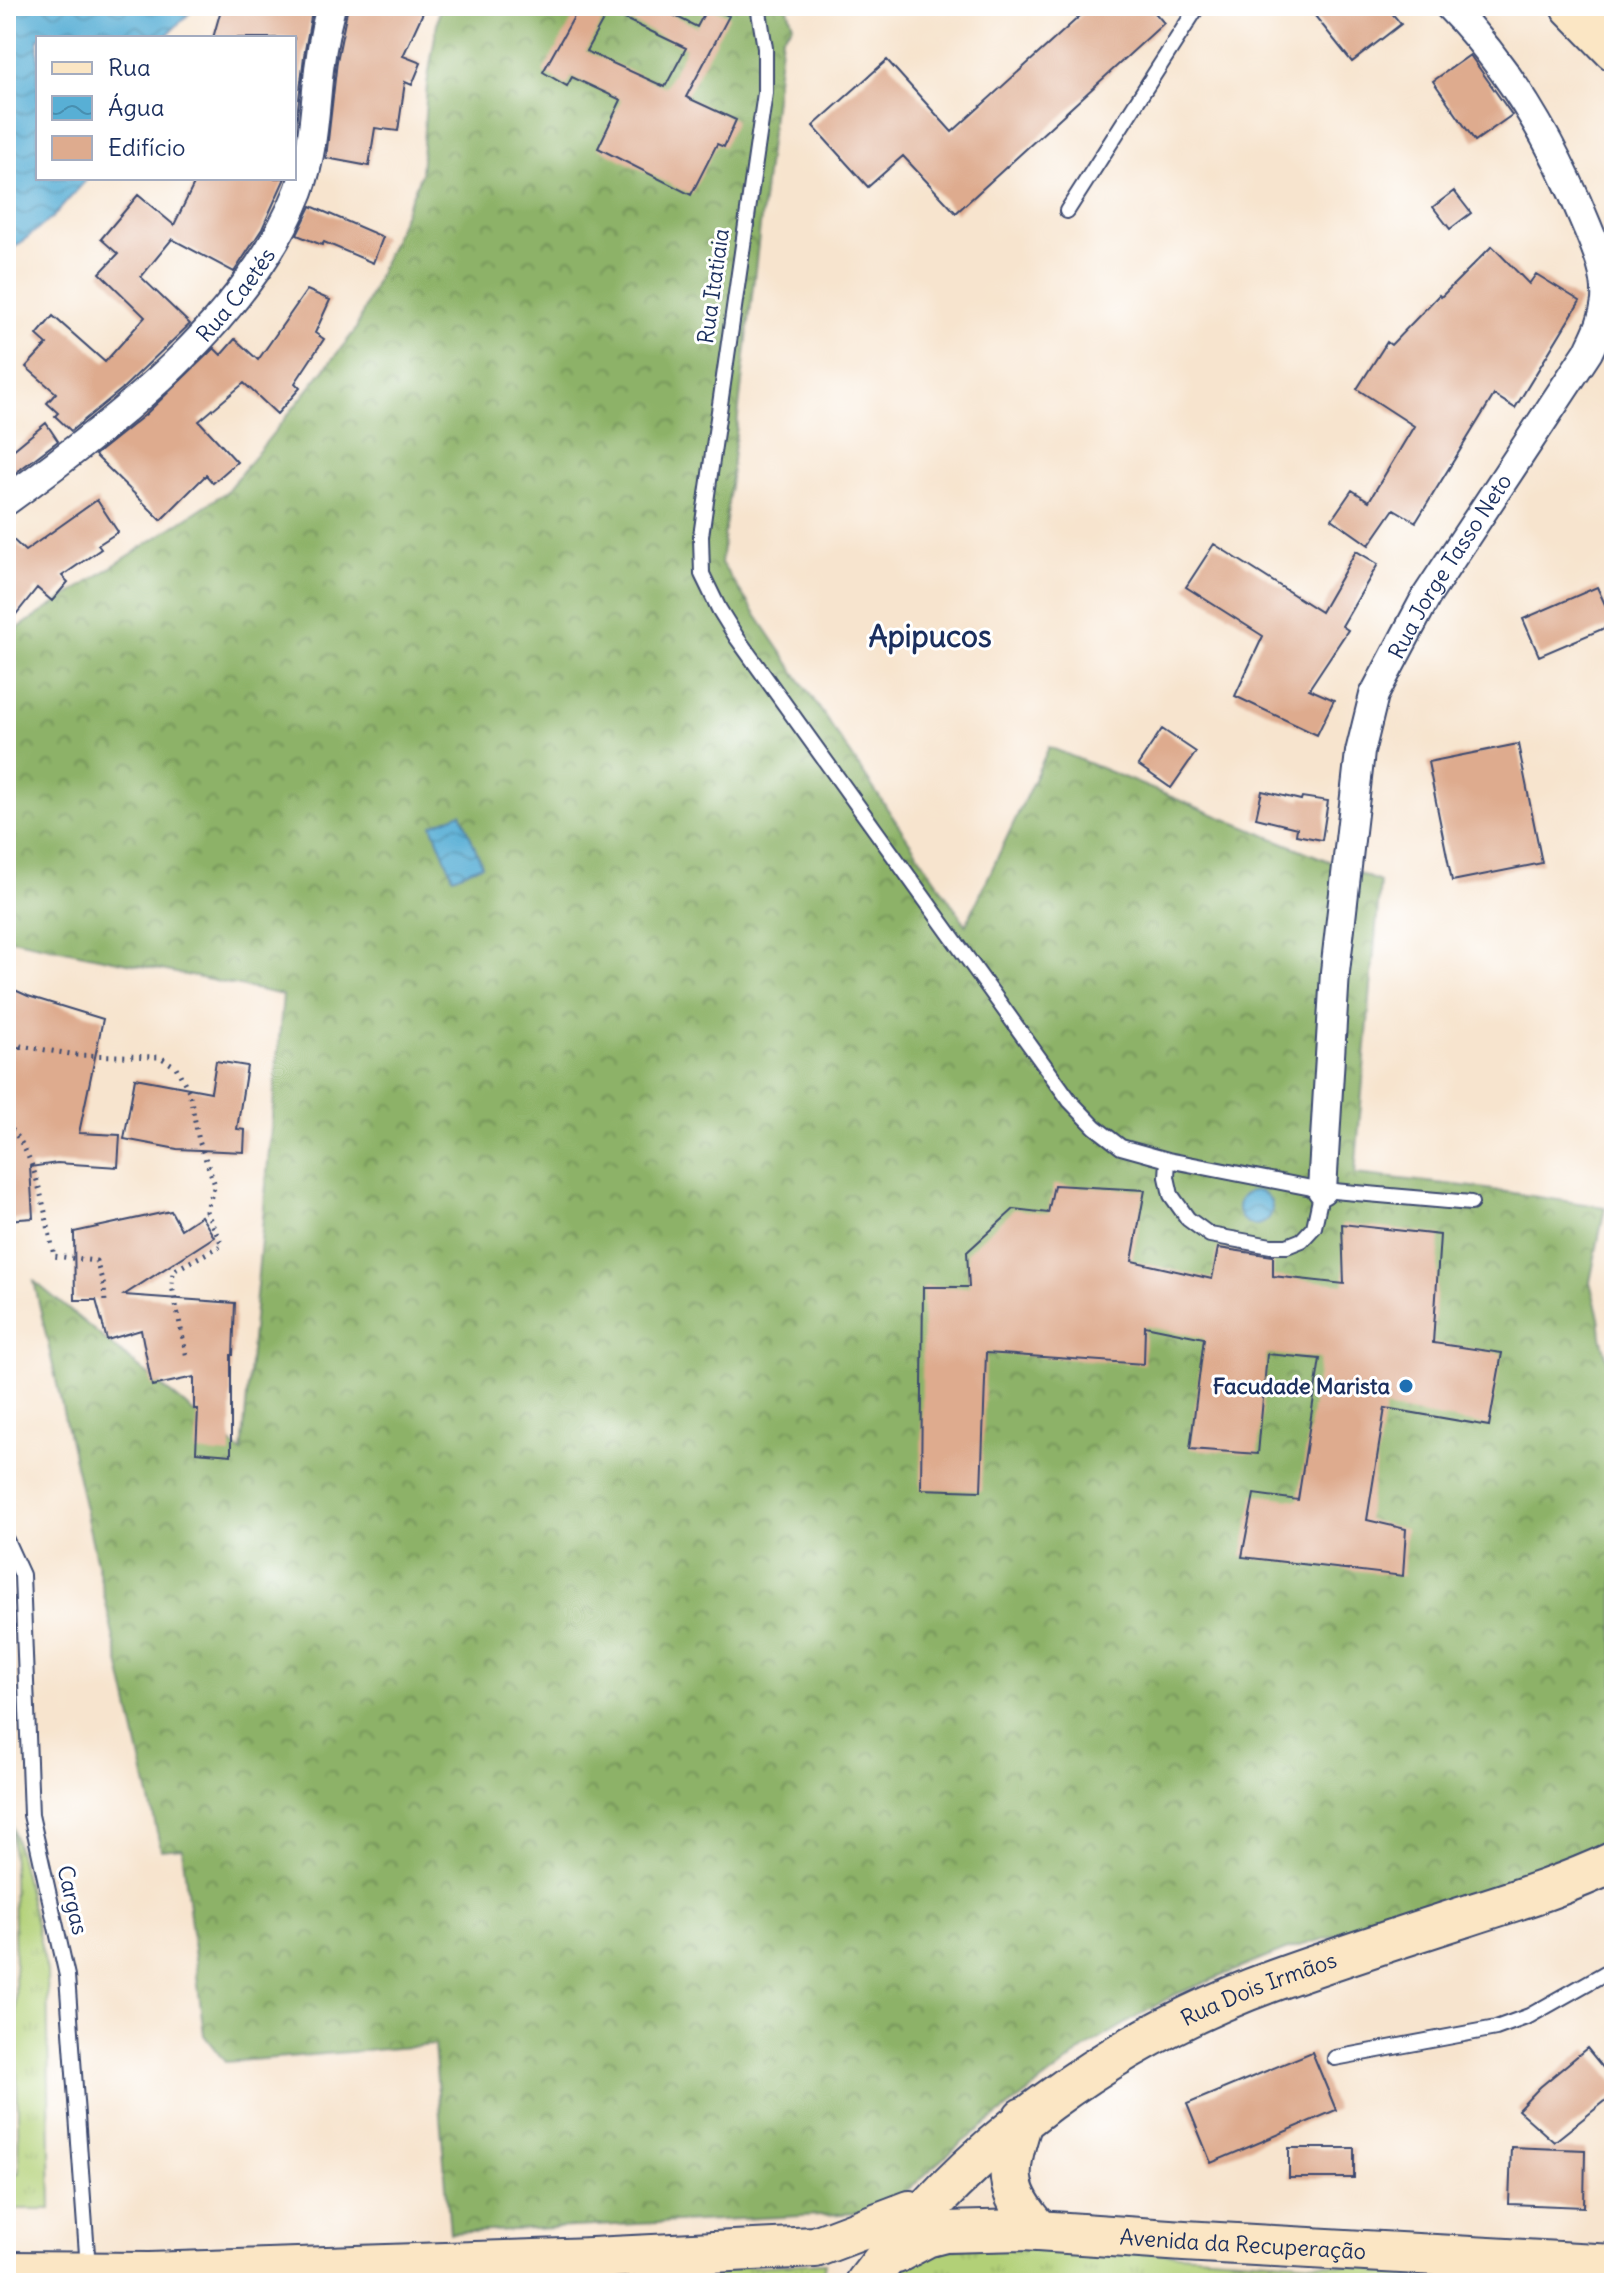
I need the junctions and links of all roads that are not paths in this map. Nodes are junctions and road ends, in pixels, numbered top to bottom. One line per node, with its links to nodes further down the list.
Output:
1 (331, 6): 8 (street, Rua Caetés)
2 (758, 6): 9 (lane, Rua Itatiaia)
3 (1198, 6): 7 (lane)
4 (1449, 6): 10 (street, Rua Jorge Tasso Neto)
5 (1571, 6): 6 (main road)
6 (1614, 50)
7 (1067, 211)
8 (6, 501)
9 (1168, 1160): 10 (lane); 10 (lane)
10 (1322, 1190): 11 (lane)
11 (1471, 1203)
12 (6, 1540): 23 (lane, Cargas)
13 (1614, 1862): 16 (main road, Rua Dois Irmãos)
14 (1614, 1968): 15 (lane)
15 (1335, 2058)
16 (1023, 2118): 17 (main road, Rua Dois Irmãos); 19 (main road)
17 (944, 2190): 18 (main road, Rua Dois Irmãos); 24 (main road, Rua Dois Irmãos)
18 (910, 2211): 20 (main road, Rua Dois Irmãos); 25 (main road, Rua Dois Irmãos)
19 (1040, 2231): 21 (main road, Avenida da Recuperação); 24 (main road, Avenida da Recuperação)
20 (815, 2247): 23 (main road); 25 (main road, Rua Dois Irmãos)
21 (1614, 2265)
22 (6, 2272): 23 (main road)
23 (89, 2273)
24 (873, 2273)
25 (844, 2283)

